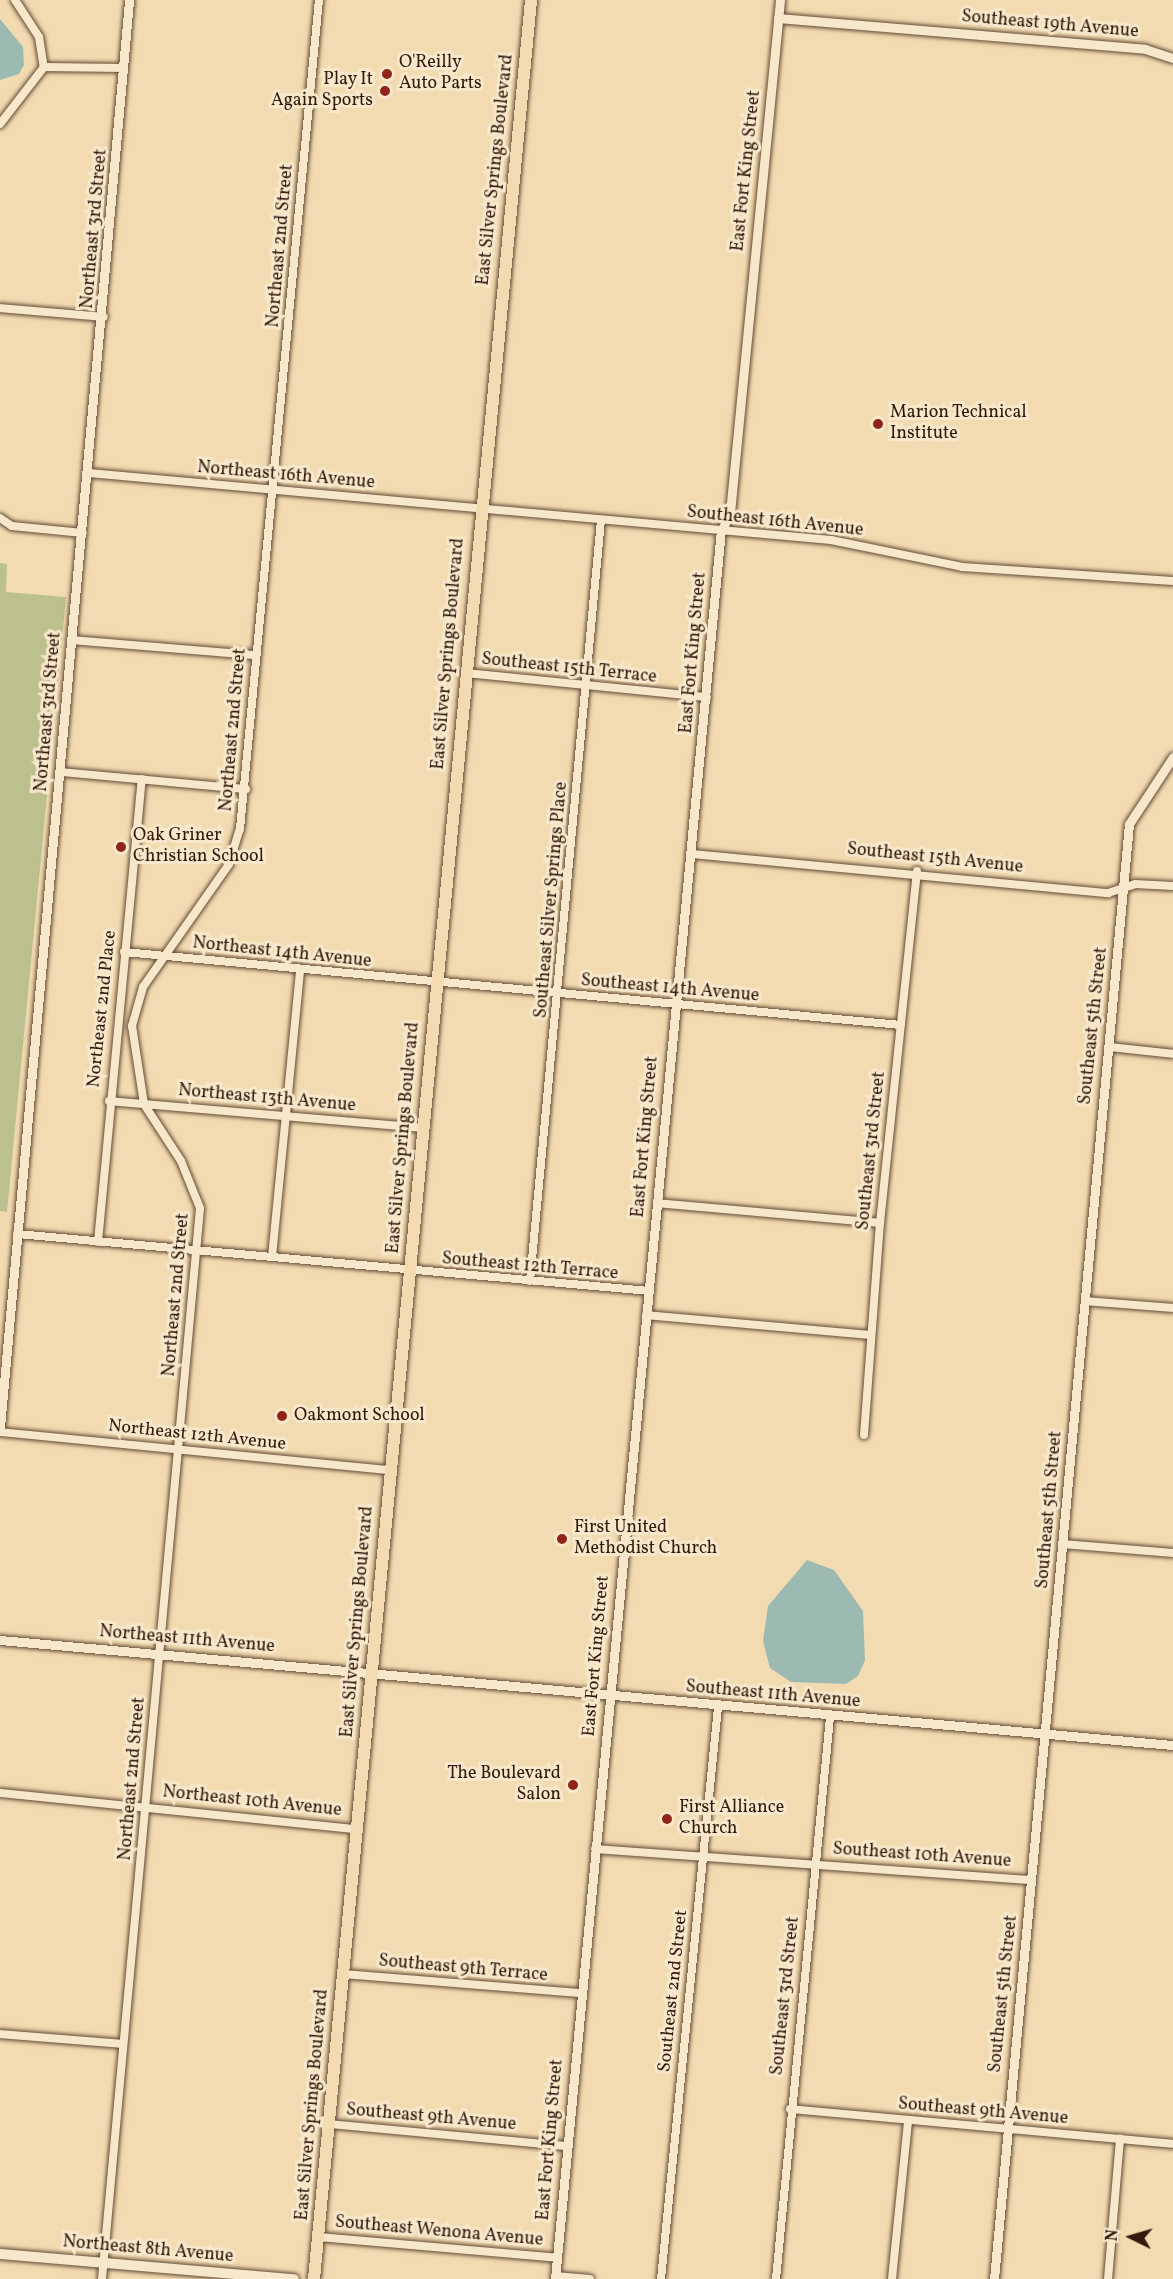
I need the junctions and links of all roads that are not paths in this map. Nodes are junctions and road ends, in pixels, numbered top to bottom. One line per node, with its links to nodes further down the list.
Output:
1 (15, 0): 8 (street)
2 (129, 0): 9 (street, Northeast 3rd Street)
3 (319, 0): 14 (street, Northeast 2nd Street)
4 (531, 0): 15 (main road, East Silver Springs Boulevard)
5 (780, 0): 6 (street, East Fort King Street)
6 (778, 18): 7 (street, Southeast 19th Avenue); 18 (street, East Fort King Street)
7 (1173, 58)
8 (44, 67): 9 (street); 10 (street)
9 (124, 68): 12 (street, Northeast 3rd Street)
10 (0, 124)
11 (0, 308): 12 (street)
12 (104, 317): 13 (street, Northeast 3rd Street)
13 (88, 473): 14 (street, Northeast 16th Avenue); 19 (street, Northeast 3rd Street)
14 (273, 490): 15 (street, Northeast 16th Avenue); 22 (street, Northeast 2nd Street)
15 (481, 510): 17 (street, Southeast 16th Avenue); 23 (main road, East Silver Springs Boulevard)
16 (0, 518): 19 (street)
17 (601, 520): 18 (street, Southeast 16th Avenue); 24 (street, Southeast Silver Springs Place)
18 (721, 531): 20 (street, Southeast 16th Avenue); 25 (street, East Fort King Street)
19 (82, 533): 21 (street, Northeast 3rd Street)
20 (1173, 581)
21 (72, 640): 22 (street); 27 (street, Northeast 3rd Street)
22 (255, 655): 29 (street, Northeast 2nd Street)
23 (465, 673): 24 (street, Southeast 15th Terrace); 37 (main road, East Silver Springs Boulevard)
24 (586, 686): 25 (street, Southeast 15th Terrace); 38 (street, Southeast Silver Springs Place)
25 (706, 697): 30 (street, East Fort King Street)
26 (1173, 757): 32 (street, Southeast 5th Street)
27 (61, 772): 28 (street); 51 (street, Northeast 3rd Street)
28 (142, 779): 29 (street); 34 (street, Northeast 2nd Place)
29 (246, 789): 35 (street, Northeast 2nd Street)
30 (692, 854): 31 (street, Southeast 15th Avenue); 39 (street, East Fort King Street)
31 (917, 871): 32 (street, Southeast 15th Avenue); 40 (street, Southeast 3rd Street)
32 (1125, 886): 33 (street, Southeast 15th Avenue); 43 (street, Southeast 5th Street)
33 (1173, 886)
34 (124, 952): 35 (street, Northeast 14th Avenue); 41 (street, Northeast 2nd Place)
35 (163, 955): 36 (street, Northeast 14th Avenue); 42 (street, Northeast 2nd Street)
36 (300, 970): 37 (street, Northeast 14th Avenue); 47 (street)
37 (436, 985): 38 (street, Southeast 14th Avenue); 48 (main road, East Silver Springs Boulevard)
38 (558, 995): 39 (street, Southeast 14th Avenue); 56 (street, Southeast Silver Springs Place)
39 (675, 1004): 40 (street, Southeast 14th Avenue); 49 (street, East Fort King Street)
40 (901, 1025): 50 (street, Southeast 3rd Street)
41 (116, 1029): 42 (street); 45 (street, Northeast 2nd Place)
42 (132, 1030): 46 (street, Northeast 2nd Street)
43 (1108, 1047): 44 (street); 58 (street, Southeast 5th Street)
44 (1173, 1054)
45 (109, 1101): 46 (street, Northeast 13th Avenue); 52 (street, Northeast 2nd Place)
46 (144, 1104): 47 (street, Northeast 13th Avenue); 53 (street, Northeast 2nd Street)
47 (285, 1115): 48 (street, Northeast 13th Avenue); 54 (street)
48 (423, 1128): 55 (main road, East Silver Springs Boulevard)
49 (657, 1203): 50 (street); 57 (street, East Fort King Street)
50 (880, 1223): 61 (street, Southeast 3rd Street)
51 (17, 1234): 52 (street, Southeast 12th Terrace); 62 (street, Northeast 3rd Street)
52 (98, 1242): 53 (street, Southeast 12th Terrace)
53 (196, 1250): 54 (street, Southeast 12th Terrace); 65 (street, Northeast 2nd Street)
54 (272, 1257): 55 (street, Southeast 12th Terrace)
55 (410, 1272): 56 (street, Southeast 12th Terrace); 66 (main road, East Silver Springs Boulevard)
56 (530, 1281): 57 (street, Southeast 12th Terrace)
57 (649, 1291): 60 (street, East Fort King Street)
58 (1085, 1301): 59 (street); 67 (street, Southeast 5th Street)
59 (1173, 1308)
60 (646, 1315): 61 (street); 72 (street, East Fort King Street)
61 (869, 1335): 64 (street, Southeast 3rd Street)
62 (0, 1427)
63 (0, 1432): 65 (street, Northeast 12th Avenue)
64 (864, 1435)
65 (178, 1449): 66 (street, Northeast 12th Avenue); 70 (street, Northeast 2nd Street)
66 (391, 1470): 71 (main road, East Silver Springs Boulevard)
67 (1063, 1544): 68 (street); 75 (street, Southeast 5th Street)
68 (1173, 1553)
69 (0, 1640): 70 (street, Northeast 11th Avenue)
70 (160, 1653): 71 (street, Northeast 11th Avenue); 78 (street, Northeast 2nd Street)
71 (371, 1675): 72 (street, Southeast 11th Avenue); 79 (main road, East Silver Springs Boulevard)
72 (609, 1696): 73 (street, Southeast 11th Avenue); 80 (street, East Fort King Street)
73 (718, 1707): 74 (street, Southeast 11th Avenue); 81 (street, Southeast 2nd Street)
74 (830, 1717): 75 (street, Southeast 11th Avenue); 82 (street, Southeast 3rd Street)
75 (1045, 1734): 76 (street, Southeast 11th Avenue); 83 (street, Southeast 5th Street)
76 (1173, 1745)
77 (0, 1793): 78 (street, Northeast 10th Avenue)
78 (145, 1806): 79 (street, Northeast 10th Avenue); 87 (street, Northeast 2nd Street)
79 (357, 1828): 84 (main road, East Silver Springs Boulevard)
80 (595, 1849): 81 (street, Southeast 10th Avenue); 85 (street, East Fort King Street)
81 (703, 1857): 82 (street, Southeast 10th Avenue); 104 (street, Southeast 2nd Street)
82 (814, 1864): 83 (street, Southeast 10th Avenue); 88 (street, Southeast 3rd Street)
83 (1032, 1880): 91 (street, Southeast 5th Street)
84 (344, 1974): 85 (street, Southeast 9th Terrace); 90 (main road, East Silver Springs Boulevard)
85 (580, 1993): 94 (street, East Fort King Street)
86 (0, 2034): 87 (street)
87 (123, 2044): 98 (street, Northeast 2nd Street)
88 (789, 2109): 89 (street, Southeast 9th Avenue); 105 (street, Southeast 3rd Street)
89 (908, 2121): 91 (street, Southeast 9th Avenue); 106 (street)
90 (329, 2124): 94 (street, Southeast 9th Avenue); 95 (main road, East Silver Springs Boulevard)
91 (1007, 2129): 92 (street, Southeast 9th Avenue); 107 (street, Southeast 5th Street)
92 (1120, 2139): 93 (street, Southeast 9th Avenue); 108 (street)
93 (1173, 2144)
94 (567, 2146): 97 (street, East Fort King Street)
95 (319, 2237): 97 (street, Southeast Wenona Avenue); 102 (main road, East Silver Springs Boulevard)
96 (0, 2254): 98 (main road, Northeast 8th Avenue)
97 (557, 2258): 99 (street, East Fort King Street)
98 (104, 2262): 100 (street, Northeast 2nd Street); 101 (main road, Northeast 8th Avenue)
99 (555, 2277): 103 (street)
100 (102, 2279)
101 (294, 2279)
102 (314, 2279)
103 (590, 2279)
104 (661, 2279)
105 (776, 2279)
106 (892, 2279)
107 (994, 2279)
108 (1108, 2279)

